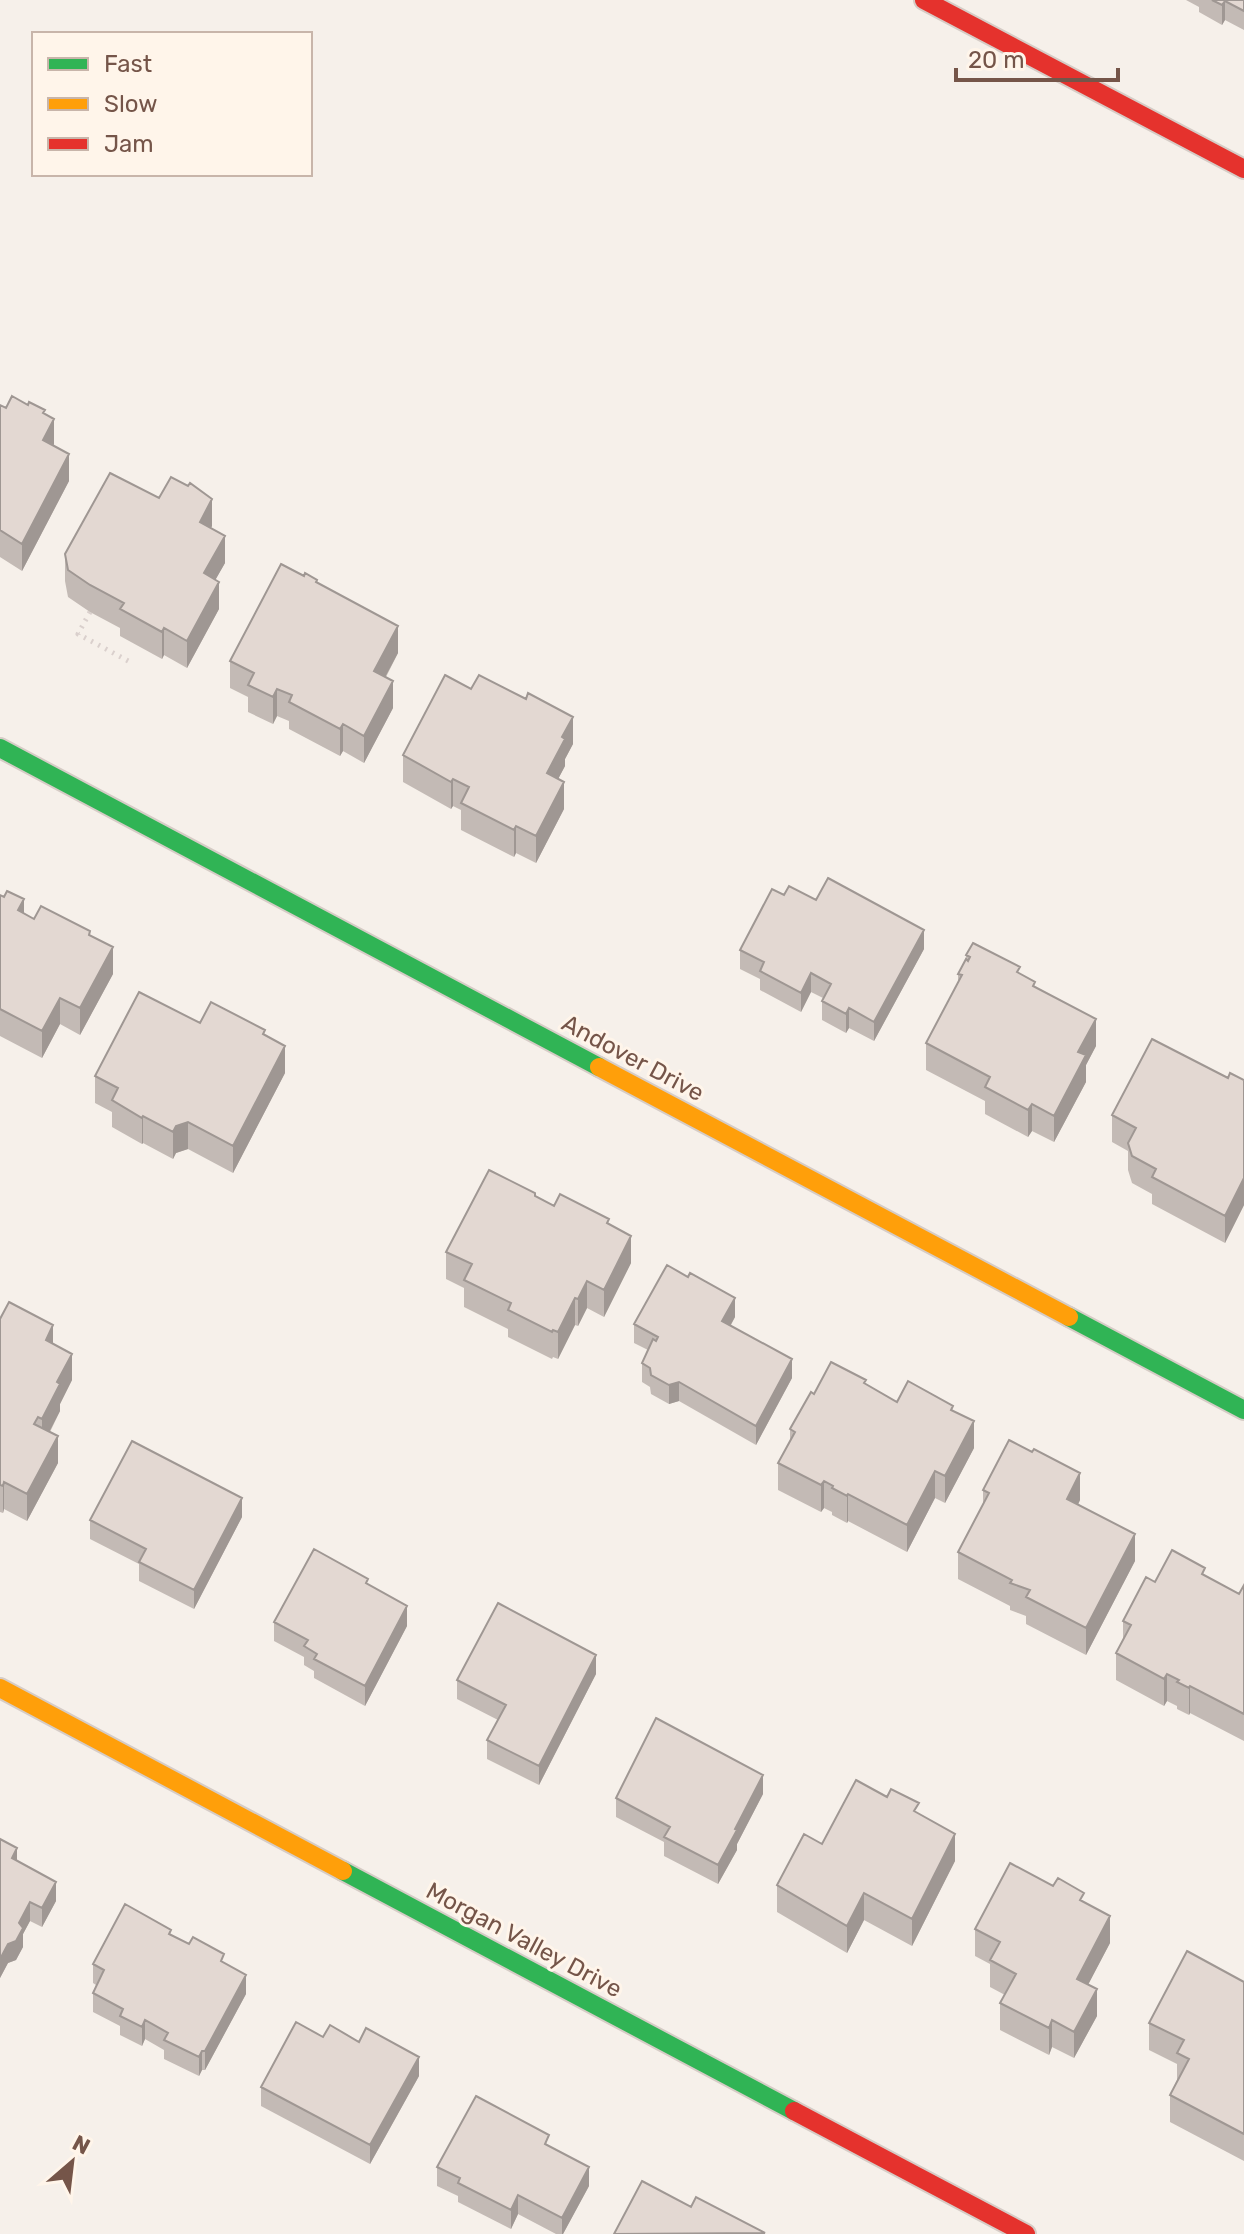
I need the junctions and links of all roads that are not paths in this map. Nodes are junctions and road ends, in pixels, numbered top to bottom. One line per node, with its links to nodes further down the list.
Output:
1 (924, 0): 2 (street)
2 (1244, 169)
3 (0, 748): 4 (street, Andover Drive)
4 (1244, 1410)
5 (0, 1688): 6 (street, Morgan Valley Drive)
6 (1026, 2234)

